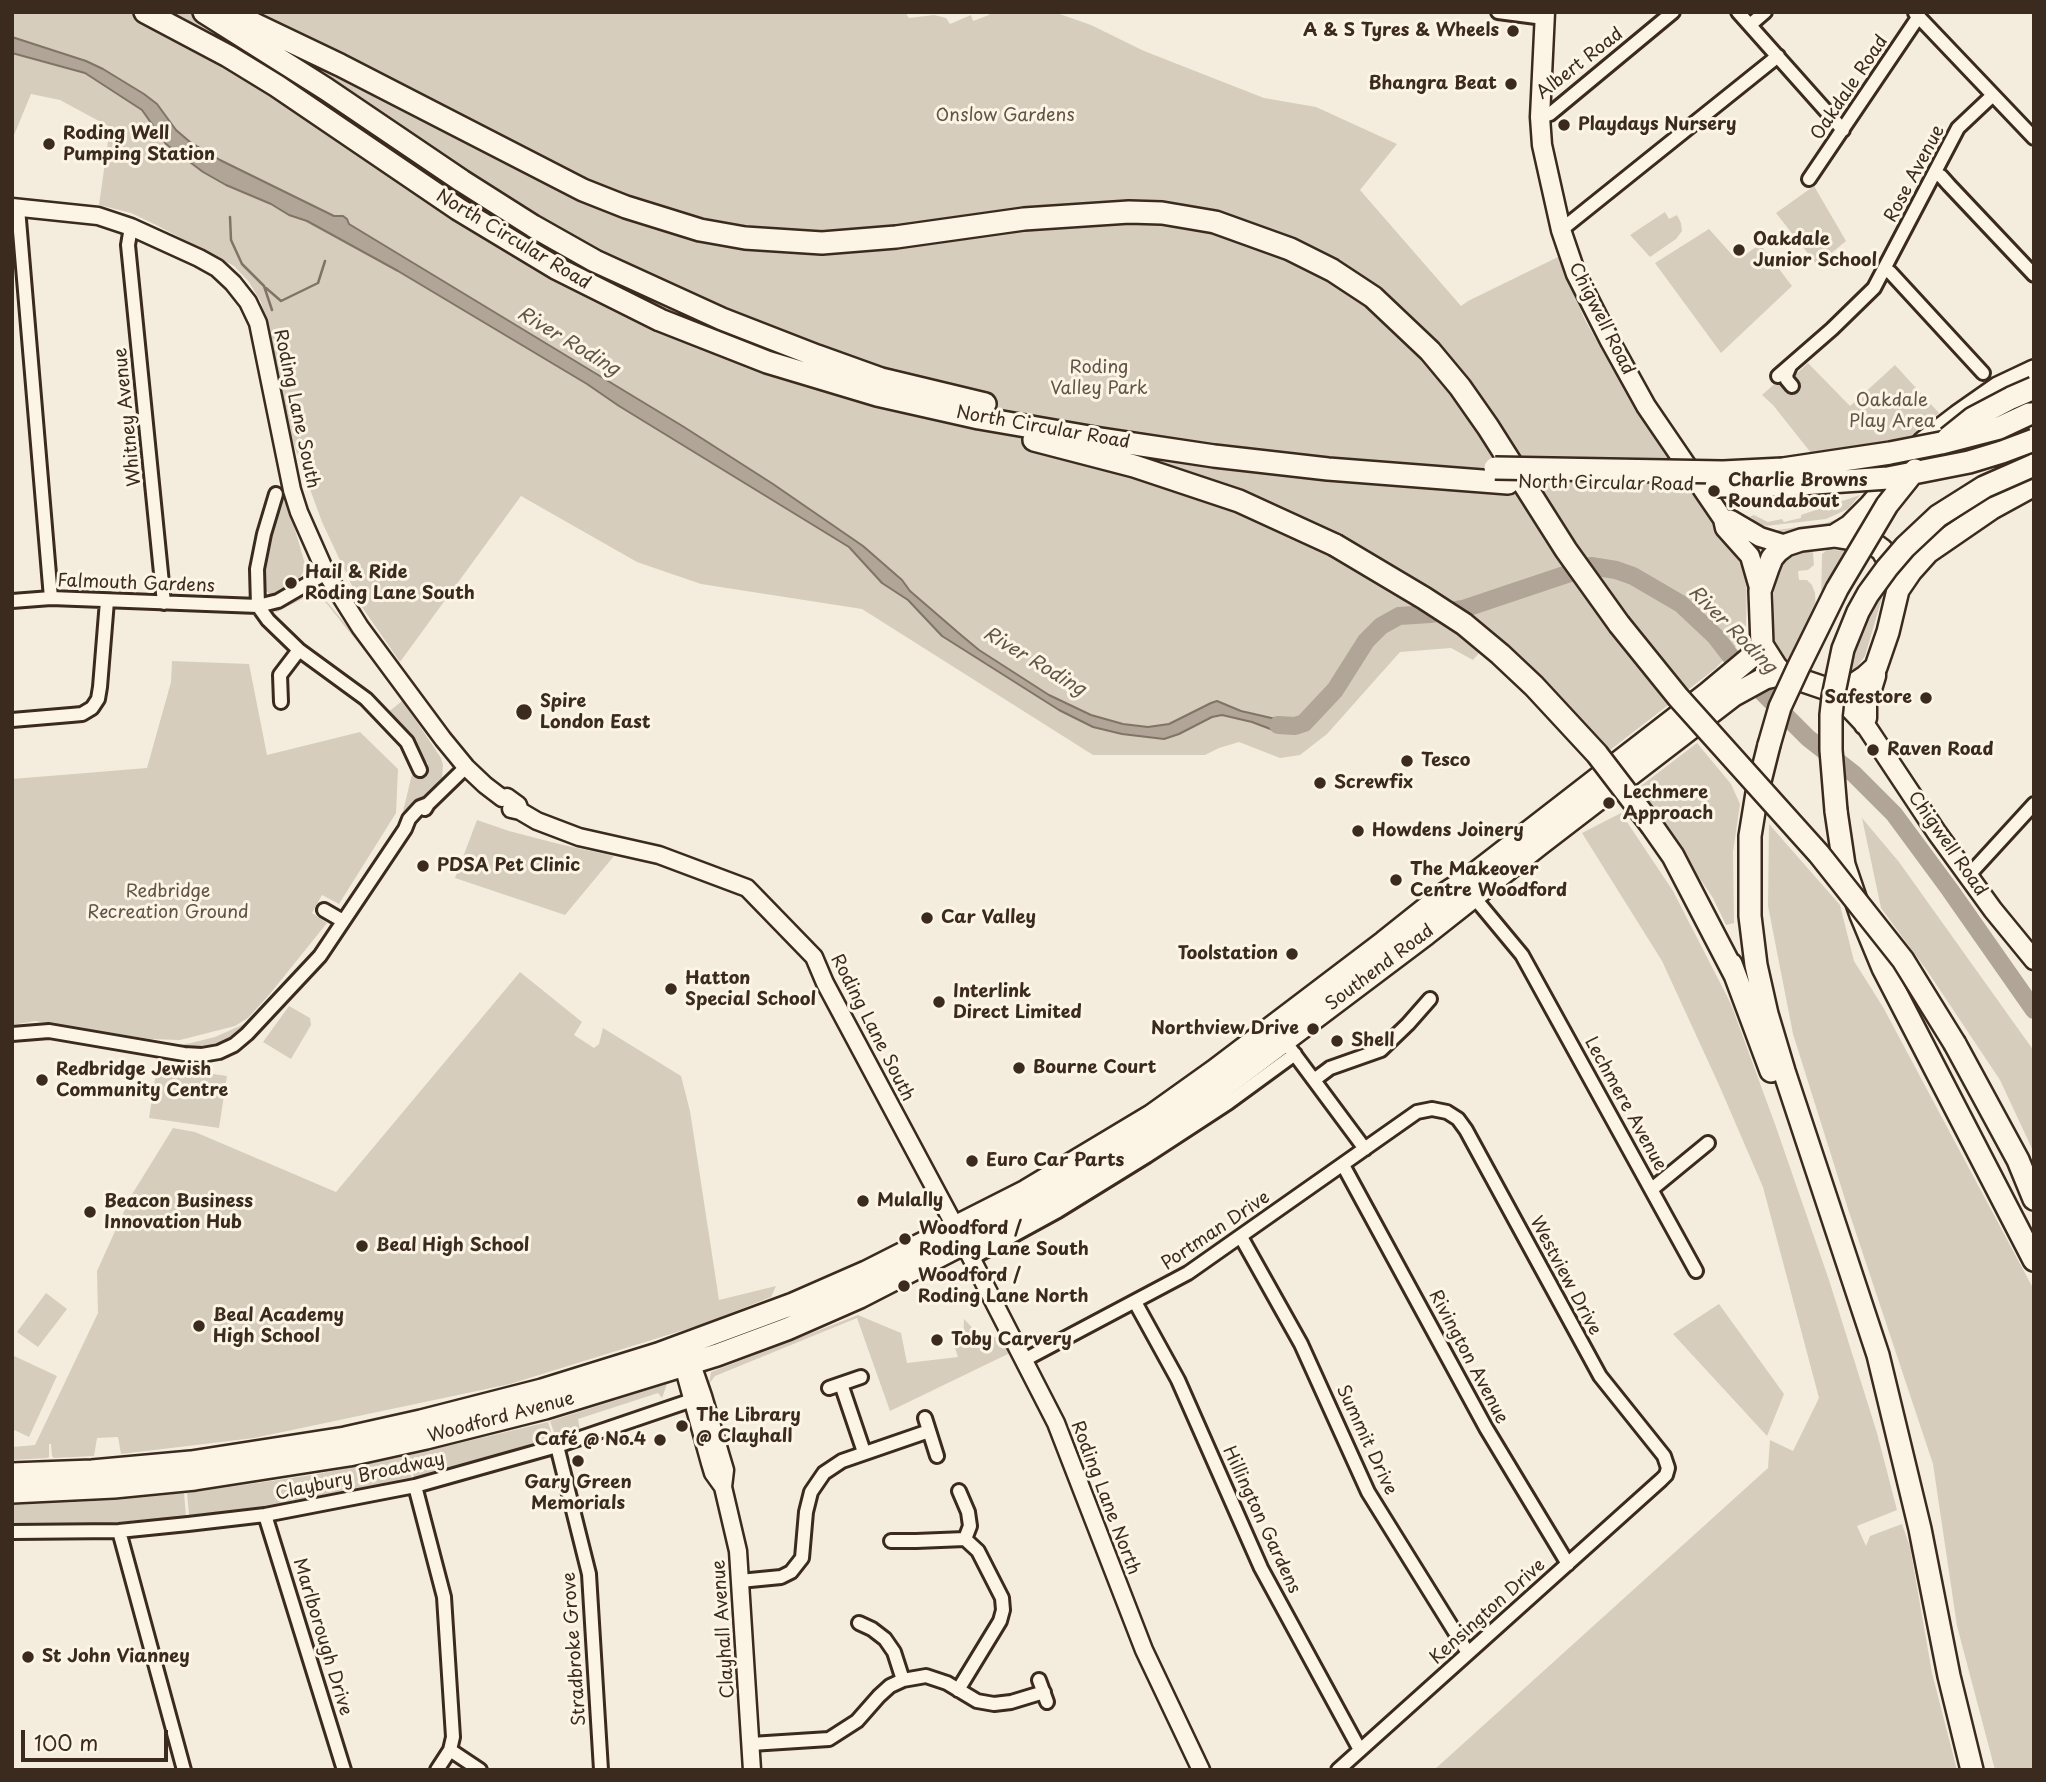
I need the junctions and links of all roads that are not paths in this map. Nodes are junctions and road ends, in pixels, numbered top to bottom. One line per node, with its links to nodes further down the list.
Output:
1 (145, 12): 29 (highway, North Circular Road)
2 (204, 12): 33 (highway, North Circular Road)
3 (229, 12): 72 (highway, bridge)
4 (1498, 12): 9 (street)
5 (1674, 12): 13 (street, Albert Road)
6 (1738, 12): 10 (street)
7 (1766, 12): 10 (street)
8 (1917, 14): 12 (street); 14 (street, Oakdale Road)
9 (1545, 15): 13 (main road, Chigwell Road)
10 (1750, 25): 11 (street)
11 (1777, 56): 14 (street); 20 (street)
12 (1993, 95): 15 (street); 16 (street, Rose Avenue)
13 (1540, 117): 20 (main road, Chigwell Road)
14 (1843, 130): 17 (street, Oakdale Road)
15 (2034, 138)
16 (1934, 173): 21 (street, Rose Avenue); 22 (street)
17 (1809, 179)
18 (15, 208): 19 (street, Roding Lane South); 42 (street)
19 (131, 227): 39 (street, Roding Lane South); 45 (street, Whitney Avenue)
20 (1561, 230): 36 (main road, Chigwell Road)
21 (1885, 270): 23 (street, Rose Avenue); 25 (street)
22 (2034, 275)
23 (1790, 366): 26 (street, Rose Avenue); 27 (street)
24 (2034, 371): 37 (highway)
25 (1977, 372)
26 (1778, 376)
27 (1792, 386)
28 (2034, 388): 75 (highway, bridge)
29 (933, 408): 33 (highway, North Circular Road); 62 (highway, bridge)
30 (2031, 413): 33 (highway, North Circular Road, bridge)
31 (2034, 440): 33 (highway, North Circular Road, bridge)
32 (2034, 465): 76 (highway, bridge)
33 (1502, 476)
34 (2034, 485): 40 (highway)
35 (276, 494): 46 (street)
36 (1723, 519): 38 (main road); 41 (main road, Chigwell Road)
37 (1834, 536): 38 (highway); 40 (highway)
38 (1786, 545): 41 (highway)
39 (326, 573): 46 (street); 54 (street, Roding Lane South)
40 (1898, 590): 48 (highway)
41 (1760, 591): 49 (highway)
42 (51, 598): 43 (street, Falmouth Gardens); 44 (street, Falmouth Gardens)
43 (12, 601)
44 (107, 601): 45 (street, Falmouth Gardens); 52 (street)
45 (164, 603): 46 (street, Falmouth Gardens)
46 (258, 606): 47 (street)
47 (299, 650): 51 (street); 55 (street)
48 (1876, 667): 50 (highway); 53 (main road)
49 (1758, 668): 50 (highway); 58 (highway, Southend Road); 74 (highway, Southend Road)
50 (1833, 691): 53 (main road, Chigwell Road)
51 (281, 702)
52 (12, 720)
53 (1864, 725): 57 (main road, Chigwell Road)
54 (466, 767): 60 (street); 74 (street, Roding Lane South)
55 (420, 770)
56 (2034, 804): 57 (street)
57 (1968, 876): 61 (main road, Chigwell Road)
58 (1473, 896): 65 (highway, Southend Road); 71 (street, Lechmere Avenue)
59 (324, 910): 60 (street)
60 (343, 921): 64 (street)
61 (2034, 960)
62 (1731, 964): 75 (highway); 89 (highway)
63 (1430, 999): 66 (street)
64 (12, 1034)
65 (1290, 1047): 66 (street); 74 (highway, Southend Road)
66 (1314, 1080): 69 (street)
67 (1417, 1112): 69 (street, Portman Drive); 90 (street, Westview Drive)
68 (1708, 1143): 71 (street)
69 (1365, 1149): 70 (street, Portman Drive)
70 (1343, 1165): 73 (street, Portman Drive); 99 (street, Rivington Avenue)
71 (1652, 1189): 77 (street, Lechmere Avenue)
72 (2034, 1199)
73 (1241, 1237): 78 (street, Portman Drive); 102 (street, Summit Drive)
74 (964, 1243): 79 (highway, Woodford Avenue); 80 (street, Roding Lane North)
75 (1842, 1244): 89 (highway)
76 (2034, 1260)
77 (1696, 1271)
78 (1135, 1302): 80 (street, Portman Drive); 108 (street, Hillington Gardens)
79 (688, 1354): 82 (street, Clayhall Avenue); 88 (highway, Woodford Avenue); 93 (highway, Woodford Avenue)
80 (1024, 1360): 115 (street, Roding Lane North)
81 (862, 1377): 86 (street)
82 (698, 1398): 85 (street, Claybury Broadway); 100 (street, Clayhall Avenue)
83 (925, 1418): 84 (street)
84 (929, 1431): 86 (street); 87 (street)
85 (556, 1446): 91 (street, Claybury Broadway); 113 (street, Stradbroke Grove)
86 (864, 1452): 100 (street)
87 (937, 1456)
88 (12, 1474)
89 (1907, 1474): 117 (highway)
90 (1661, 1480): 99 (street, Kensington Drive)
91 (415, 1486): 94 (street, Claybury Broadway); 107 (street)
92 (959, 1491): 97 (street)
93 (12, 1492)
94 (265, 1515): 95 (street, Claybury Broadway); 110 (street, Marlborough Drive)
95 (120, 1531): 96 (street, Claybury Broadway); 109 (street)
96 (12, 1532)
97 (965, 1539): 98 (street); 104 (street)
98 (891, 1541)
99 (1568, 1564): 102 (street, Kensington Drive)
100 (740, 1581): 106 (street, Clayhall Avenue)
101 (859, 1623): 103 (street)
102 (1468, 1653): 108 (street, Kensington Drive)
103 (903, 1679): 104 (street); 106 (street)
104 (958, 1690): 105 (street)
105 (1043, 1692)
106 (751, 1744): 114 (street, Clayhall Avenue)
107 (450, 1750): 111 (street); 112 (street)
108 (1360, 1750): 116 (street, Kensington Drive)
109 (184, 1770)
110 (344, 1770)
111 (437, 1770)
112 (480, 1770)
113 (601, 1770)
114 (752, 1770)
115 (1201, 1770)
116 (1338, 1770)
117 (1972, 1770)

